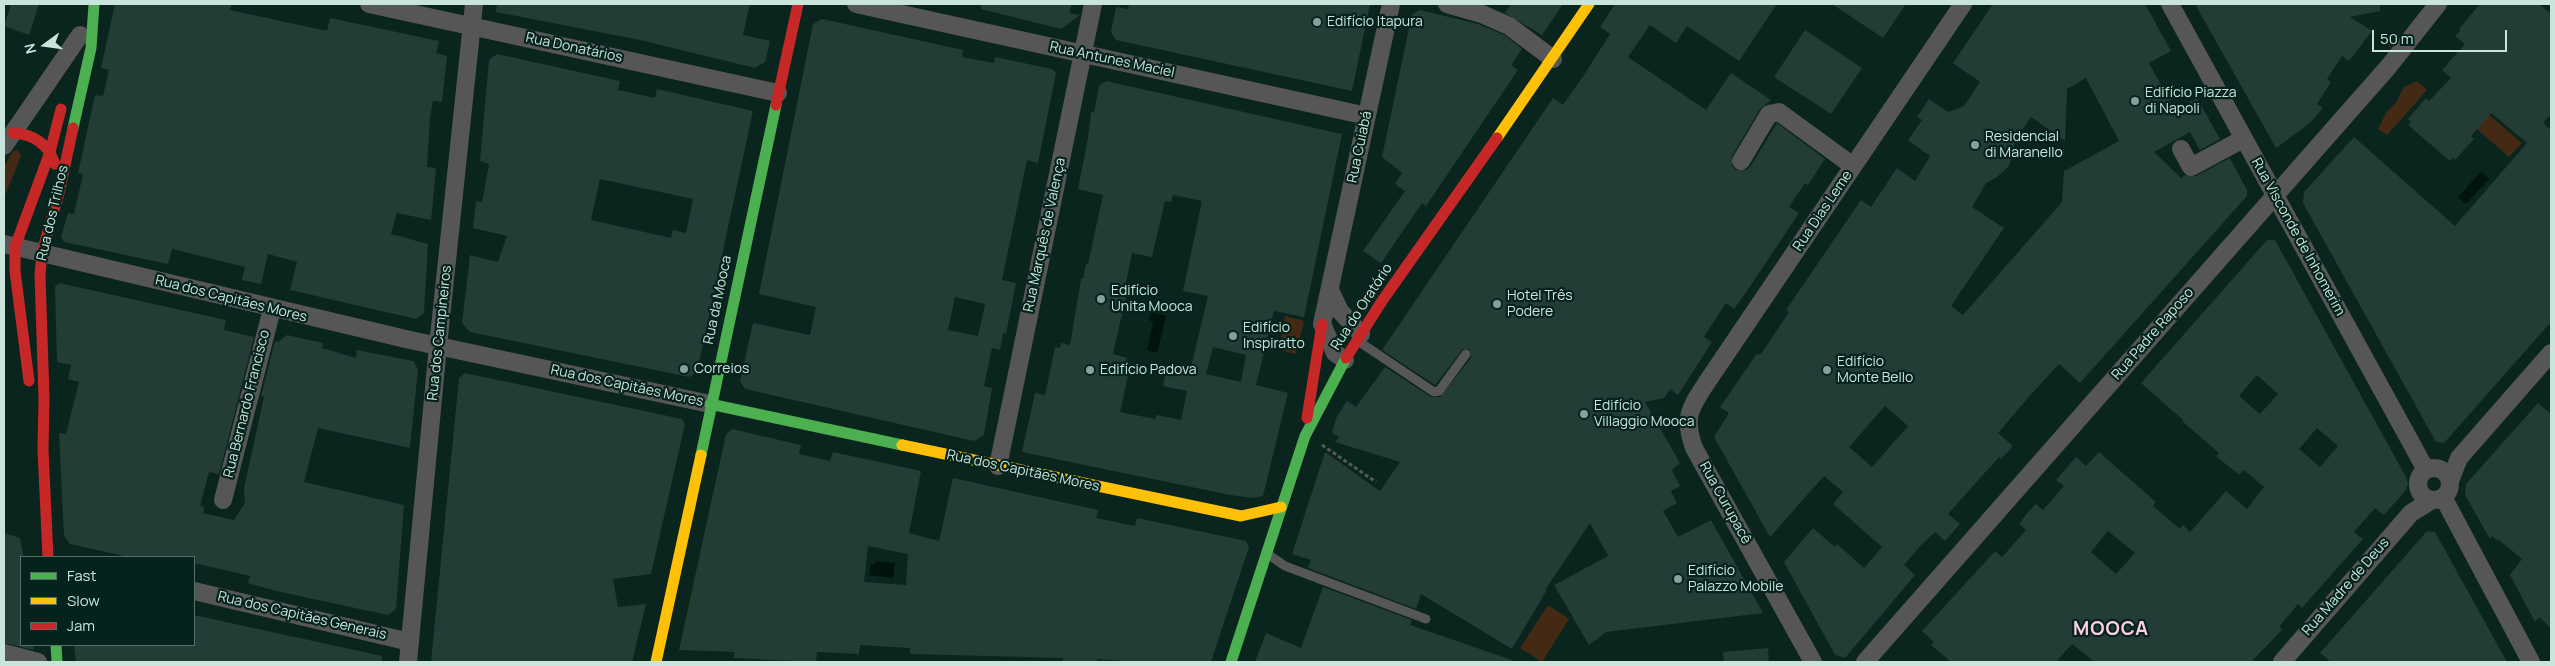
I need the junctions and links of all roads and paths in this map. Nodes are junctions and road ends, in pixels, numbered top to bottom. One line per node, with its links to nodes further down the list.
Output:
1 (369, 4): 13 (street, Rua Donatários)
2 (474, 4): 13 (street, Rua dos Campineiros)
3 (798, 4): 18 (main road, Rua da Mooca)
4 (856, 4): 15 (street, Rua Antunes Maciel)
5 (1093, 4): 15 (street, Rua Marquês de Valença)
6 (1391, 4): 20 (street, Rua Cuiabá)
7 (1447, 4): 16 (street)
8 (1589, 4): 16 (main road, Rua do Oratório)
9 (1963, 4): 26 (street, Rua Dias Leme)
10 (2170, 4): 22 (street, Rua Visconde de Inhomerim)
11 (2438, 4): 28 (street, Rua Padre Raposo)
12 (94, 6): 14 (main road, Rua dos Trilhos); 27 (main road, Rua dos Trilhos)
13 (471, 26): 18 (street, Rua Donatários); 35 (street, Rua dos Campineiros)
14 (80, 35): 17 (main road, Rua dos Trilhos); 21 (street, Rua dos Trilhos)
15 (1082, 53): 20 (street, Rua Antunes Maciel); 47 (street, Rua Marquês de Valença)
16 (1553, 59): 34 (main road, Rua do Oratório)
17 (71, 71)
18 (778, 93): 40 (main road, Rua da Mooca)
19 (64, 98): 24 (main road, Rua dos Trilhos)
20 (1367, 116): 31 (street, Rua Cuiabá)
21 (7, 133): 24 (main road)
22 (2243, 139): 23 (street); 28 (street, Rua Visconde de Inhomerim)
23 (2182, 149)
24 (50, 152): 27 (main road); 29 (main road, Rua dos Trilhos)
25 (1741, 161): 26 (street)
26 (1853, 166): 42 (street, Rua Dias Leme)
27 (59, 194): 30 (main road, Rua dos Trilhos)
28 (2275, 195): 48 (street, Rua Visconde de Inhomerim); 69 (street, Rua Padre Raposo)
29 (10, 246): 30 (street, Rua dos Capitães Mores); 39 (main road, Rua dos Trilhos)
30 (42, 252): 32 (street, Rua dos Capitães Mores); 44 (main road, Rua dos Trilhos)
31 (1330, 290): 33 (street, Rua Cuiabá); 34 (street)
32 (272, 309): 35 (street, Rua dos Capitães Mores); 52 (street, Rua Bernardo Francisco)
33 (1322, 324): 38 (street); 43 (main road)
34 (1359, 337): 37 (lane); 38 (main road, Rua do Oratório)
35 (438, 346): 40 (street, Rua dos Capitães Mores); 60 (street, Rua dos Campineiros)
36 (2551, 353): 46 (street)
37 (1466, 354)
38 (1345, 360): 43 (main road, Rua do Oratório)
39 (30, 389)
40 (710, 404): 47 (main road, Rua dos Capitães Mores); 66 (main road, Rua da Mooca)
41 (33, 407): 44 (main road, Rua dos Trilhos)
42 (1687, 420): 68 (street, Rua Curupacê)
43 (1305, 436): 45 (main road, Rua do Oratório)
44 (43, 450): 57 (main road, Rua dos Trilhos)
45 (1300, 451): 49 (path); 53 (main road, Rua do Oratório)
46 (2459, 458): 48 (street); 51 (street)
47 (998, 466): 53 (main road, Rua dos Capitães Mores)
48 (2431, 469): 50 (street); 51 (street)
49 (1376, 482)
50 (2418, 488): 51 (street); 54 (street, Rua Madre de Deus)
51 (2442, 493): 54 (street, Rua Madre de Deus); 71 (street)
52 (223, 500)
53 (1281, 507): 56 (main road, Rua do Oratório)
54 (2411, 512): 70 (street, Rua Madre de Deus)
55 (1256, 538): 56 (main road)
56 (1267, 553): 59 (lane); 67 (main road, Rua do Oratório)
57 (48, 556)
58 (195, 591): 60 (street, Rua dos Capitães Generais)
59 (1426, 619)
60 (410, 642): 65 (street, Rua dos Campineiros)
61 (56, 646): 64 (main road)
62 (4, 653): 63 (street)
63 (38, 662)
64 (57, 662)
65 (408, 662)
66 (656, 662)
67 (1231, 662)
68 (1813, 662)
69 (1865, 662)
70 (2282, 662)
71 (2531, 662)

